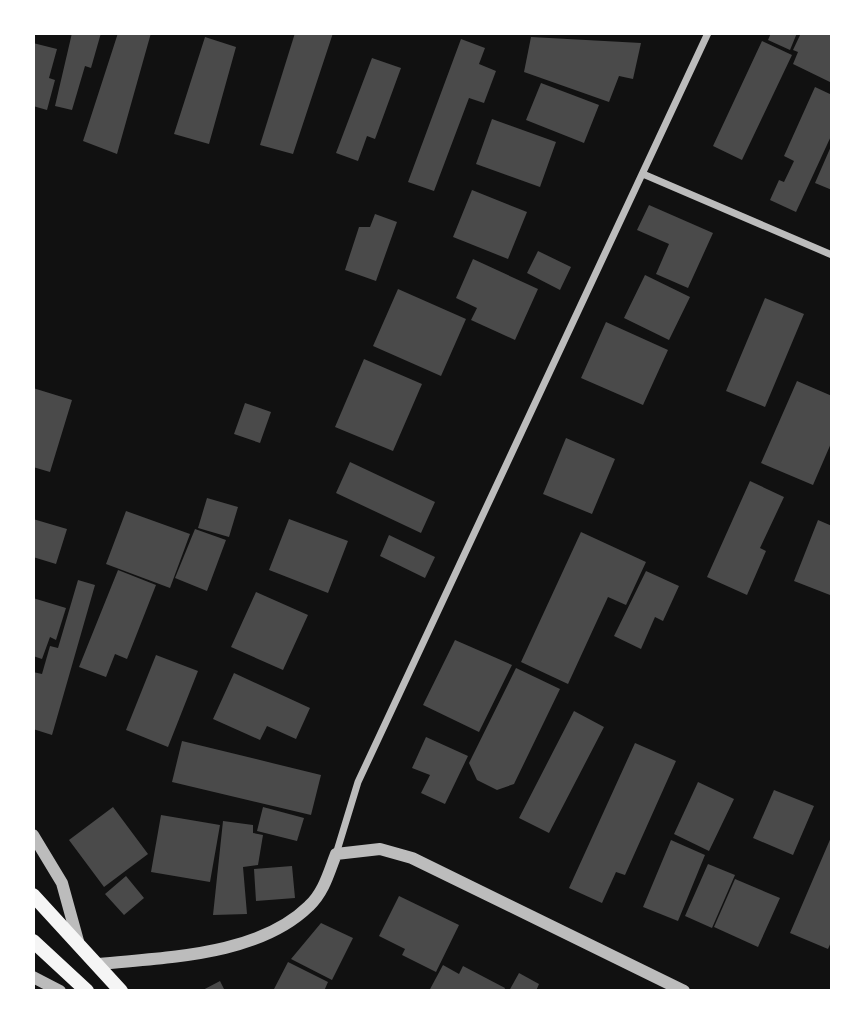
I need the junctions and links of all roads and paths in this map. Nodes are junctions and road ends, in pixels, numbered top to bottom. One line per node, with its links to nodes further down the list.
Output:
1 (708, 33): 2 (street)
2 (643, 174): 3 (street); 5 (street)
3 (832, 255)
4 (33, 835): 8 (street)
5 (336, 854): 9 (street); 14 (street)
6 (33, 895): 8 (main road)
7 (33, 941): 12 (main road)
8 (78, 941): 9 (main road)
9 (99, 964): 13 (main road)
10 (33, 976): 11 (street)
11 (60, 991)
12 (87, 991)
13 (121, 991)
14 (684, 991)

